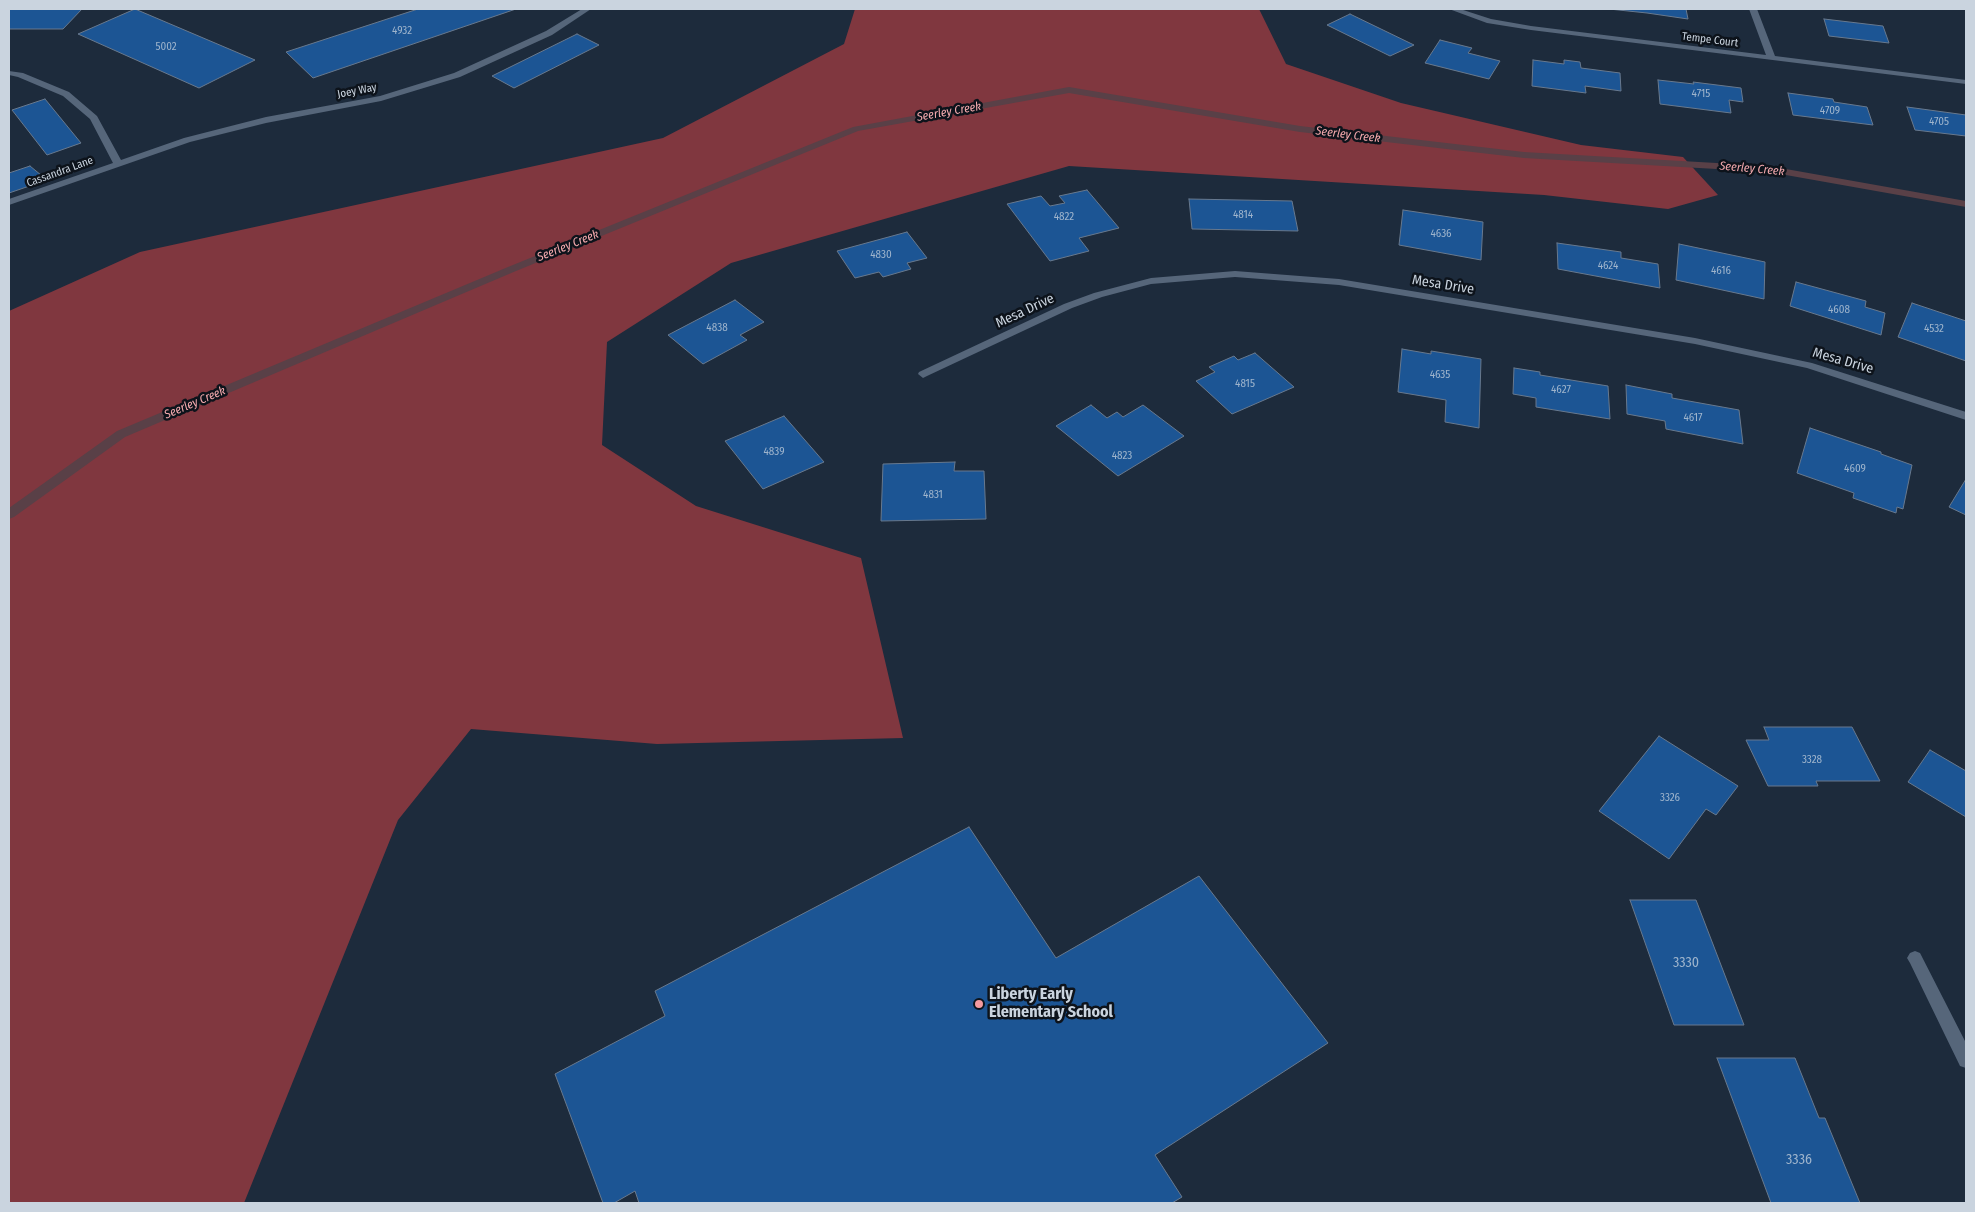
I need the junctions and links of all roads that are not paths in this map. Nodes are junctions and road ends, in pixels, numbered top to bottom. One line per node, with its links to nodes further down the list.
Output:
1 (587, 9): 7 (street, Joey Way)
2 (1453, 9): 4 (street, Tempe Court)
3 (1754, 9): 4 (street)
4 (1772, 59): 6 (street, Tempe Court)
5 (9, 73): 7 (street)
6 (1966, 82)
7 (118, 163): 8 (street, Cassandra Lane)
8 (9, 202)
9 (923, 374): 10 (street, Mesa Drive)
10 (1966, 416)
11 (1915, 958): 12 (street)
12 (1966, 1060)

